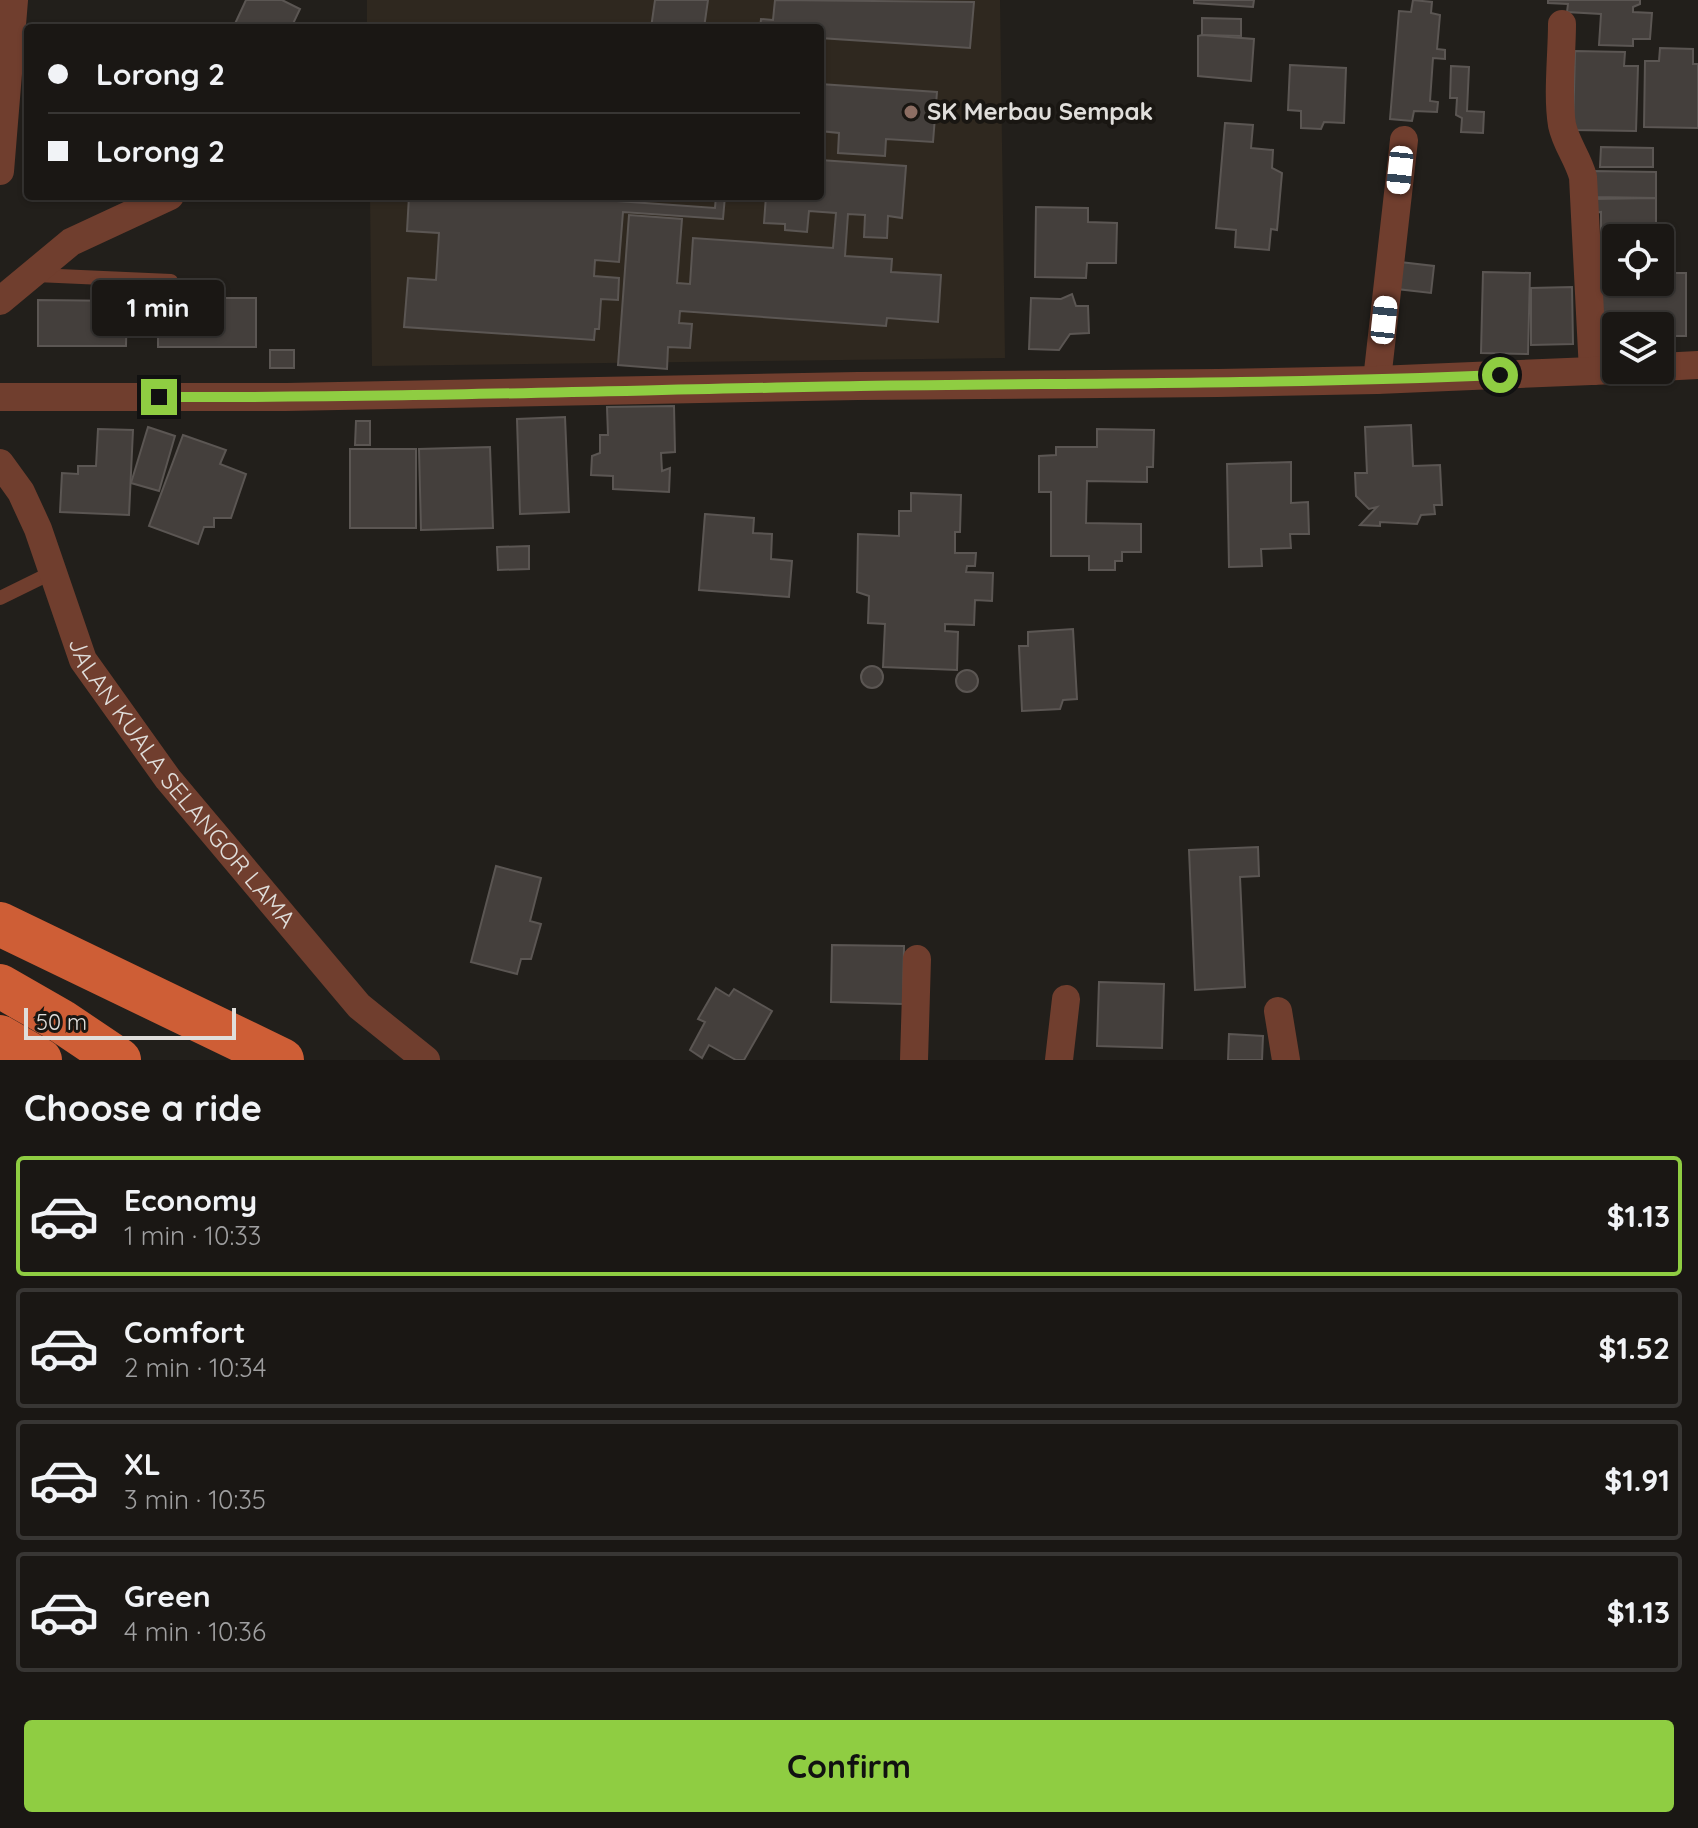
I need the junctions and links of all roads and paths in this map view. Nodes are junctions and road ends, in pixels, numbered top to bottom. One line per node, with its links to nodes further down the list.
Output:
1 (14, 0): 4 (street)
2 (1562, 24): 10 (street)
3 (1404, 140): 14 (street)
4 (0, 163): 5 (street)
5 (0, 171)
6 (161, 200): 7 (street)
7 (32, 274): 8 (lane); 9 (street)
8 (171, 281)
9 (0, 301)
10 (1602, 352)
11 (1698, 365): 12 (street)
12 (1674, 366)
13 (1602, 370): 14 (street)
14 (1377, 380): 15 (street)
15 (0, 397)
16 (0, 463): 17 (street, JALAN KUALA SELANGOR LAMA)
17 (53, 572): 18 (lane); 28 (street, JALAN KUALA SELANGOR LAMA)
18 (0, 598)
19 (0, 924): 27 (highway)
20 (917, 959): 29 (street)
21 (0, 986): 26 (highway)
22 (1066, 999): 30 (street)
23 (1278, 1011): 31 (street)
24 (0, 1037): 25 (highway)
25 (40, 1060)
26 (119, 1060)
27 (282, 1060)
28 (426, 1060)
29 (914, 1060)
30 (1059, 1060)
31 (1286, 1060)

